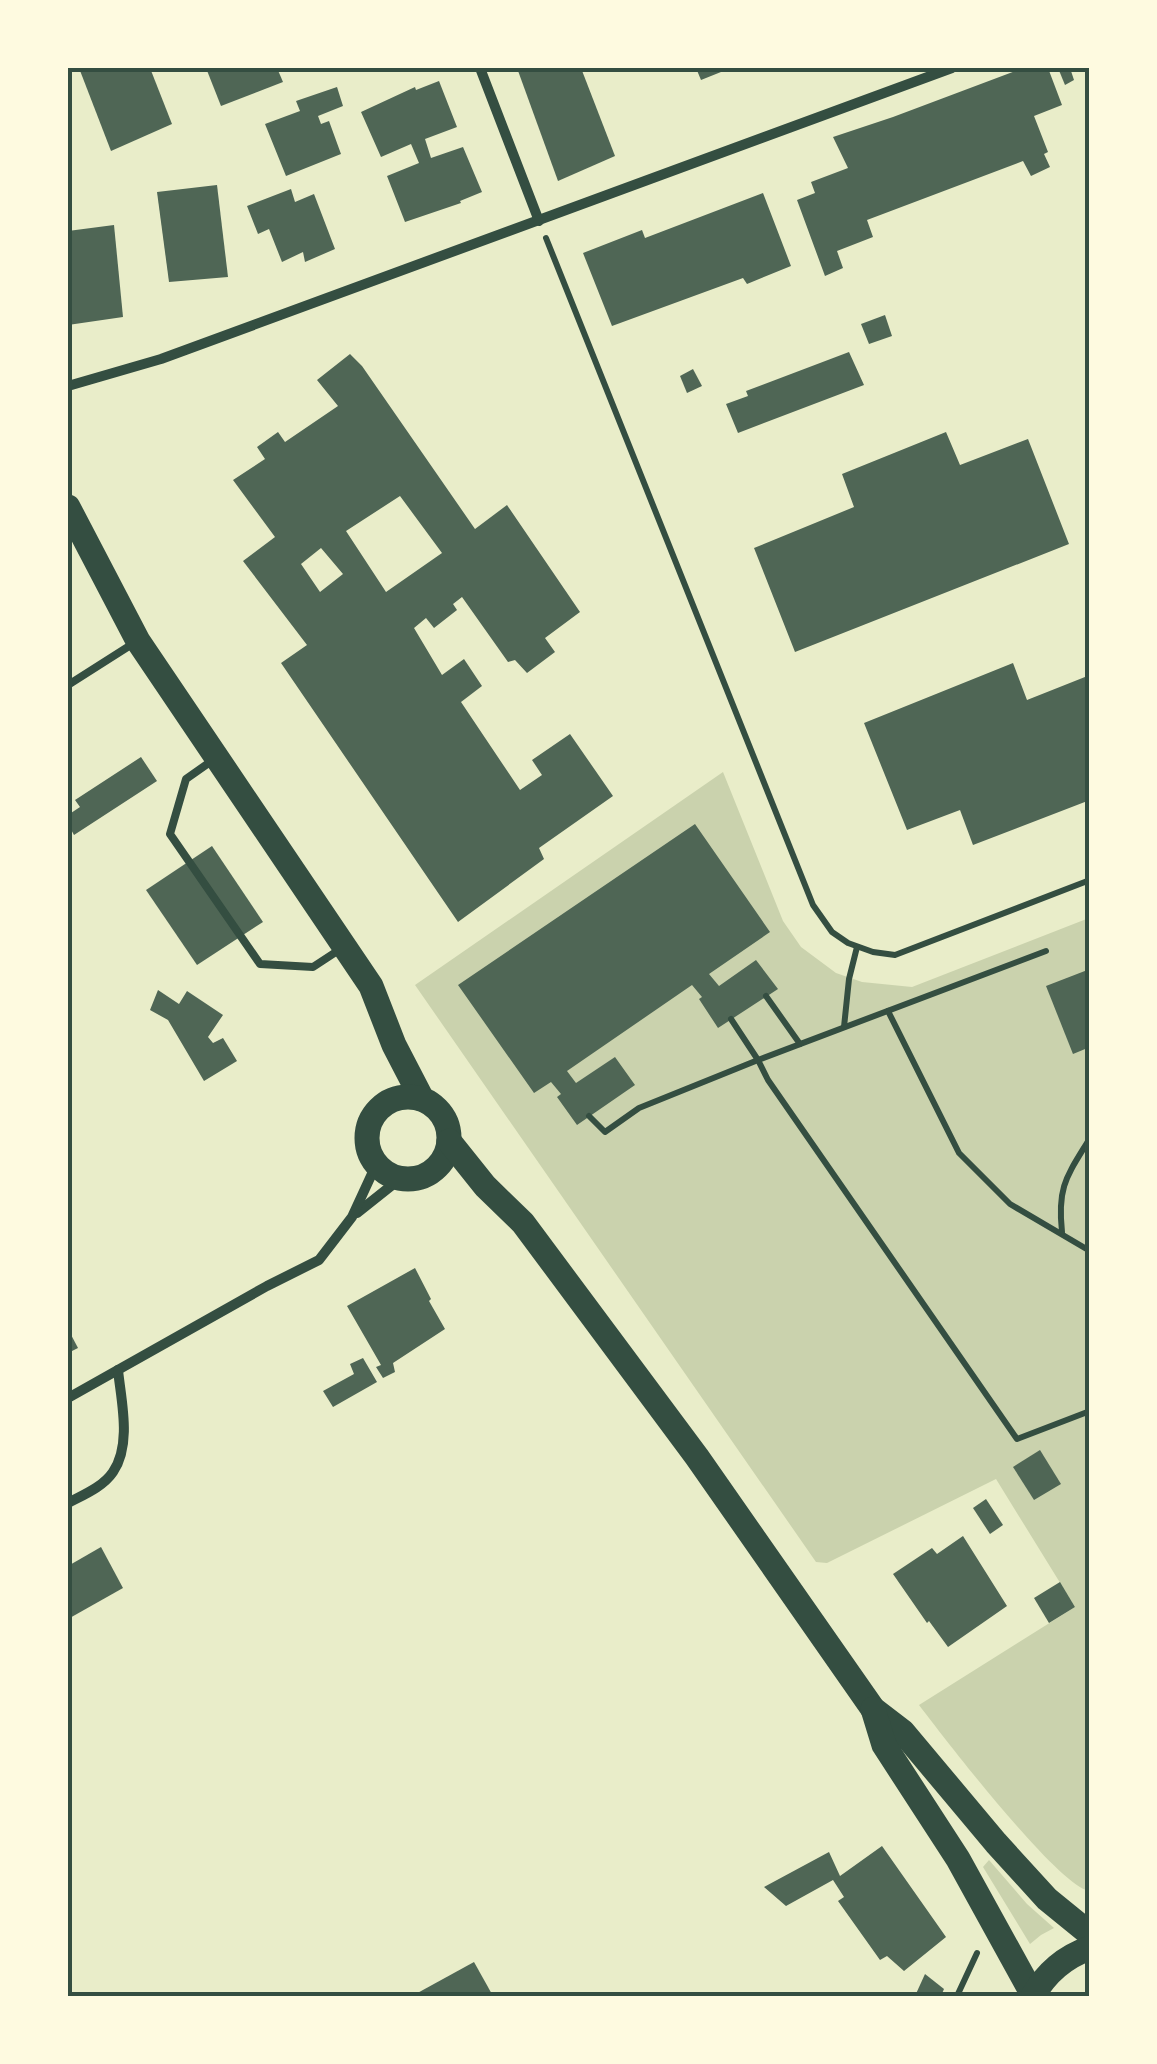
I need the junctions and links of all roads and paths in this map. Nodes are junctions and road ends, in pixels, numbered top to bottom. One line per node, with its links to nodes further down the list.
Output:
1 (480, 68): 3 (street)
2 (952, 68): 3 (street)
3 (539, 222): 4 (street); 11 (path)
4 (68, 386)
5 (68, 507): 6 (main road)
6 (138, 641): 7 (lane); 8 (main road)
7 (68, 685)
8 (217, 757): 10 (main road); 10 (lane)
9 (1090, 880): 11 (path)
10 (345, 946): 17 (main road)
11 (857, 946): 16 (path)
12 (1046, 951): 14 (path)
13 (766, 996): 18 (path)
14 (888, 1010): 16 (path); 28 (path)
15 (731, 1019): 19 (path)
16 (844, 1027): 18 (path)
17 (394, 1044): 20 (main road); 21 (main road)
18 (800, 1044): 19 (path)
19 (758, 1060): 22 (path); 32 (path)
20 (396, 1098): 21 (main road); 25 (main road)
21 (422, 1099): 24 (main road)
22 (590, 1116)
23 (1090, 1138): 28 (path)
24 (444, 1153): 26 (main road); 34 (main road)
25 (376, 1165): 26 (main road); 27 (street)
26 (401, 1178): 27 (street)
27 (352, 1216): 30 (street)
28 (1062, 1234): 29 (path)
29 (1090, 1251)
30 (118, 1370): 31 (street); 33 (street)
31 (68, 1398)
32 (1090, 1410)
33 (68, 1503)
34 (873, 1709): 35 (main road); 37 (main road)
35 (1090, 1934)
36 (1090, 1948): 37 (main road)
37 (1033, 1996)

